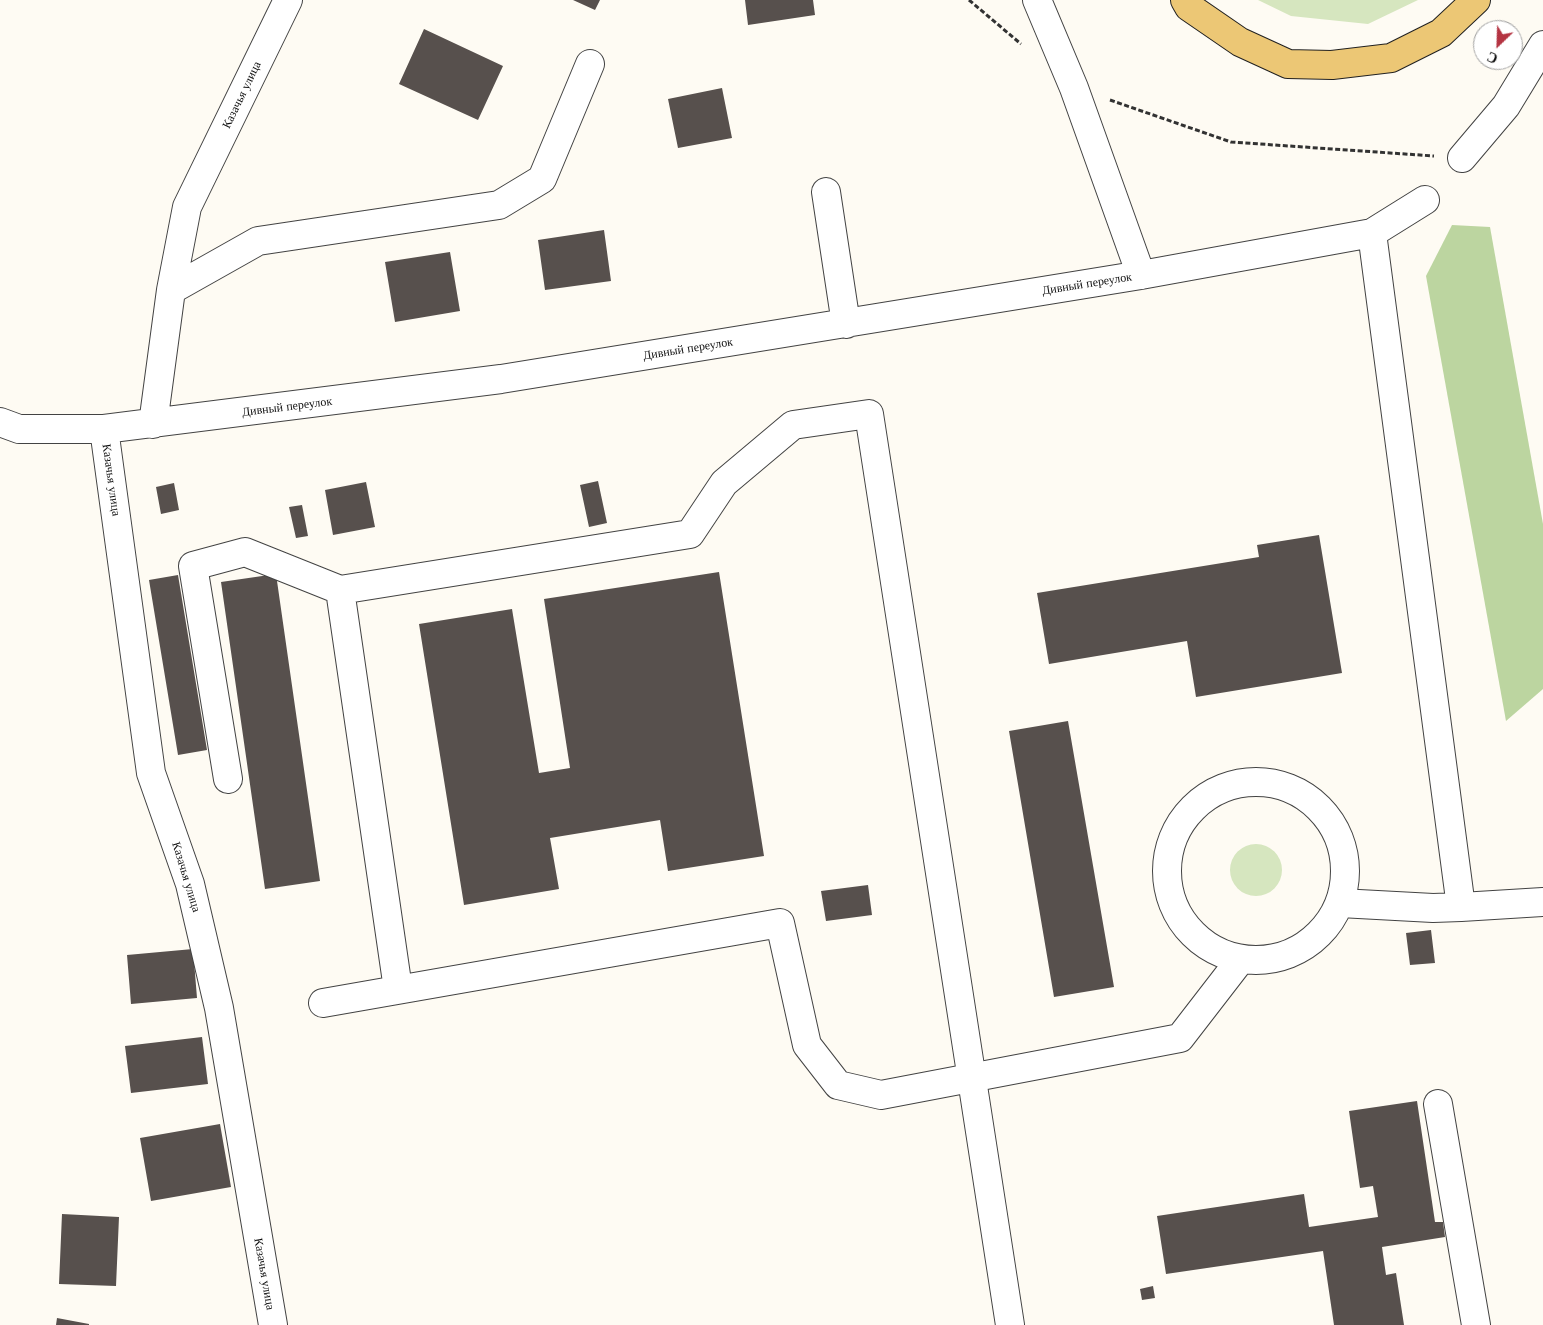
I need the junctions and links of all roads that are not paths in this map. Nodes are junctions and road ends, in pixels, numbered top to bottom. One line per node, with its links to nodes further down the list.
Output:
1 (288, 0): 12 (street, Казачья улица)
2 (1037, 0): 11 (street)
3 (1184, 0): 4 (main road)
4 (1476, 0)
5 (1543, 46): 7 (street)
6 (590, 64): 12 (street)
7 (1462, 158)
8 (826, 192): 13 (street)
9 (1425, 200): 10 (street)
10 (1372, 233): 11 (street, Дивный переулок); 21 (street)
11 (1141, 275): 13 (street, Дивный переулок)
12 (170, 290): 15 (street, Казачья улица)
13 (846, 324): 15 (street, Дивный переулок)
14 (0, 422): 16 (street, Дивный переулок)
15 (152, 424): 16 (street, Дивный переулок)
16 (104, 428): 27 (street, Казачья улица)
17 (340, 590): 18 (street); 23 (street); 25 (street)
18 (228, 779)
19 (1543, 902): 21 (street)
20 (1340, 903): 21 (street); 22 (street); 22 (street)
21 (1461, 907)
22 (1242, 959): 25 (street)
23 (398, 990): 24 (street); 25 (street)
24 (323, 1003)
25 (970, 1077): 28 (street)
26 (1438, 1104): 29 (street)
27 (273, 1325)
28 (1010, 1325)
29 (1476, 1325)

